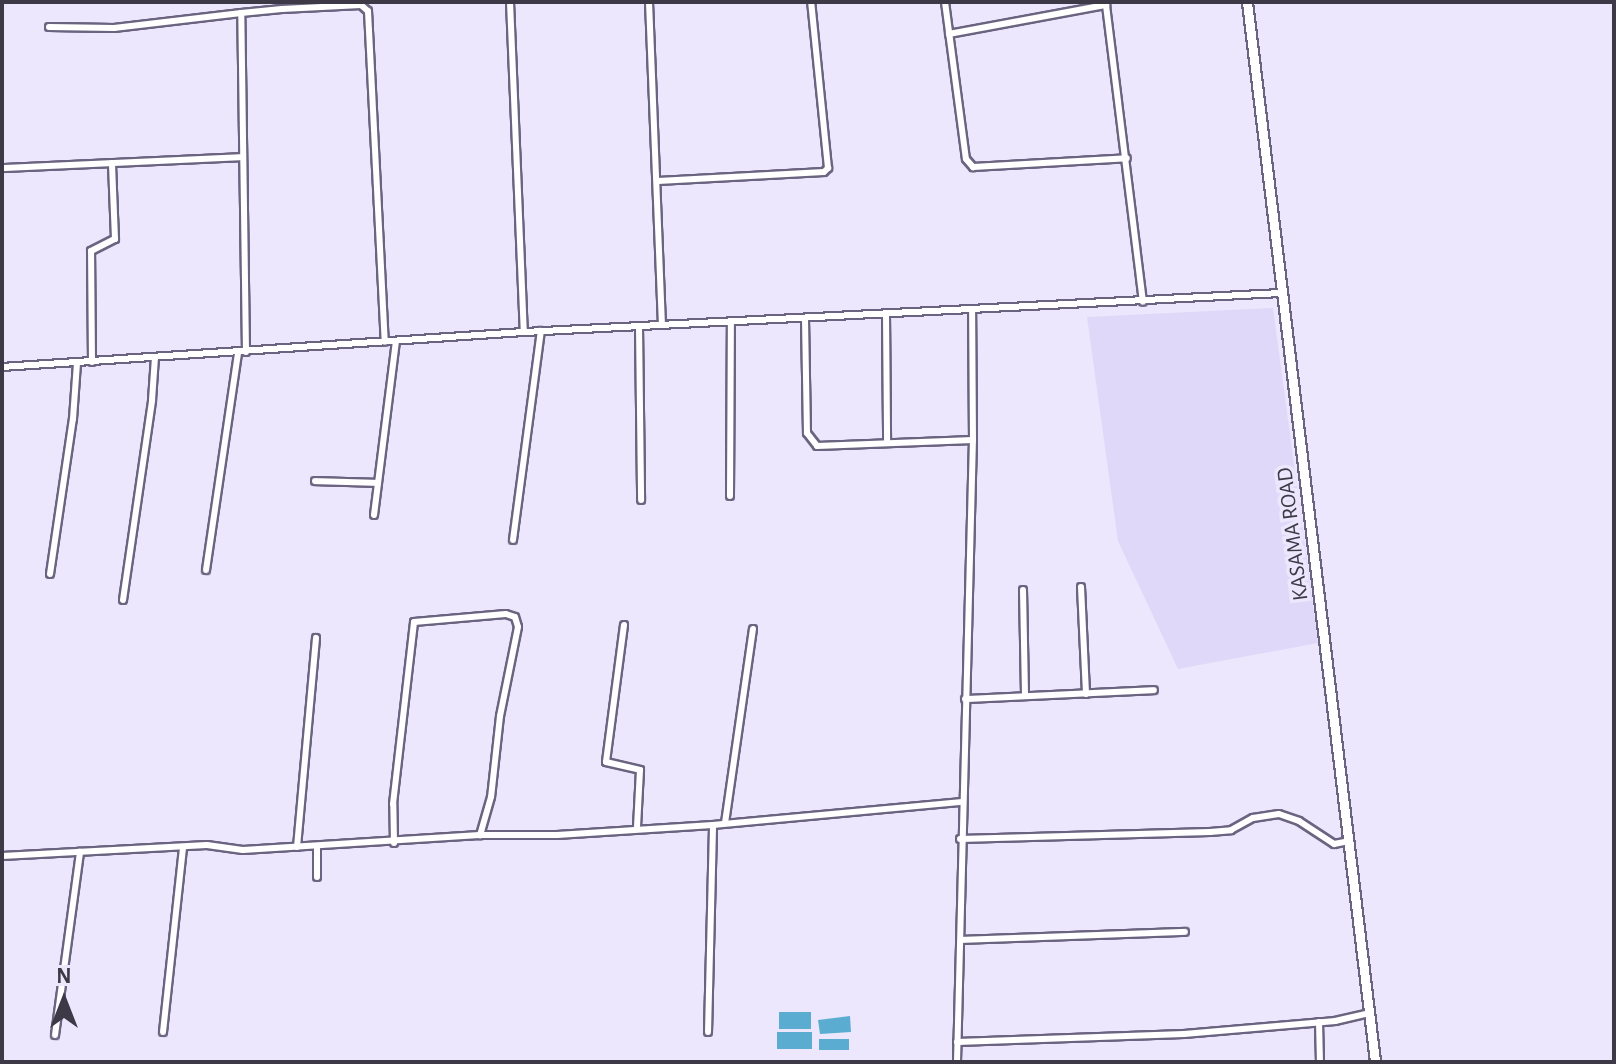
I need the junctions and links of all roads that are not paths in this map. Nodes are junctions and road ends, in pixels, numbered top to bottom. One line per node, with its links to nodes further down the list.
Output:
1 (510, 2): 24 (street)
2 (649, 2): 14 (street)
3 (811, 2): 14 (street)
4 (945, 2): 9 (street)
5 (1247, 2): 15 (street, KASAMA ROAD)
6 (282, 6): 7 (street); 26 (street)
7 (241, 13): 8 (street); 10 (street)
8 (49, 27)
9 (949, 34): 11 (street); 11 (street)
10 (242, 157): 12 (street); 27 (street)
11 (1127, 158): 16 (street)
12 (112, 163): 13 (street); 29 (street)
13 (2, 168)
14 (658, 181): 21 (street)
15 (1282, 293): 16 (street); 58 (street, KASAMA ROAD)
16 (1143, 302): 17 (street)
17 (972, 311): 18 (street); 32 (street)
18 (886, 315): 19 (street); 33 (street)
19 (805, 319): 20 (street); 33 (street)
20 (731, 322): 21 (street); 36 (street)
21 (662, 325): 22 (street)
22 (639, 327): 23 (street); 37 (street)
23 (541, 331): 24 (street); 39 (street)
24 (524, 332): 25 (street)
25 (396, 341): 26 (street); 35 (street)
26 (385, 342): 27 (street)
27 (242, 353): 28 (street); 40 (street)
28 (155, 357): 29 (street); 44 (street)
29 (92, 362): 30 (street)
30 (77, 363): 31 (street); 41 (street)
31 (2, 367)
32 (973, 440): 33 (street); 51 (street)
33 (887, 442)
34 (315, 481): 35 (street)
35 (378, 483): 38 (street)
36 (730, 496)
37 (641, 500)
38 (374, 515)
39 (513, 540)
40 (206, 570)
41 (50, 574)
42 (1081, 587): 49 (street)
43 (1023, 590): 50 (street)
44 (123, 600)
45 (624, 625): 55 (street)
46 (753, 629): 53 (street)
47 (316, 638): 62 (street)
48 (1154, 690): 49 (street)
49 (1086, 694): 50 (street)
50 (1025, 696): 51 (street)
51 (965, 699): 52 (street)
52 (962, 802): 53 (street); 57 (street)
53 (725, 823): 54 (street)
54 (713, 825): 55 (street); 71 (street)
55 (637, 828): 56 (street)
56 (480, 835): 59 (street); 59 (street)
57 (960, 839): 58 (street); 67 (street)
58 (1349, 841): 68 (street, KASAMA ROAD)
59 (394, 843): 60 (street)
60 (317, 846): 62 (street); 65 (street)
61 (183, 847): 62 (street); 63 (street); 70 (street)
62 (297, 847)
63 (80, 852): 64 (street); 72 (street)
64 (2, 856)
65 (317, 877)
66 (1185, 932): 67 (street)
67 (962, 940): 73 (street)
68 (1369, 1013): 69 (street); 76 (street, KASAMA ROAD)
69 (1319, 1022): 73 (street); 75 (street)
70 (163, 1032)
71 (708, 1032)
72 (55, 1035)
73 (957, 1042): 74 (street)
74 (957, 1062)
75 (1320, 1062)
76 (1375, 1062)

